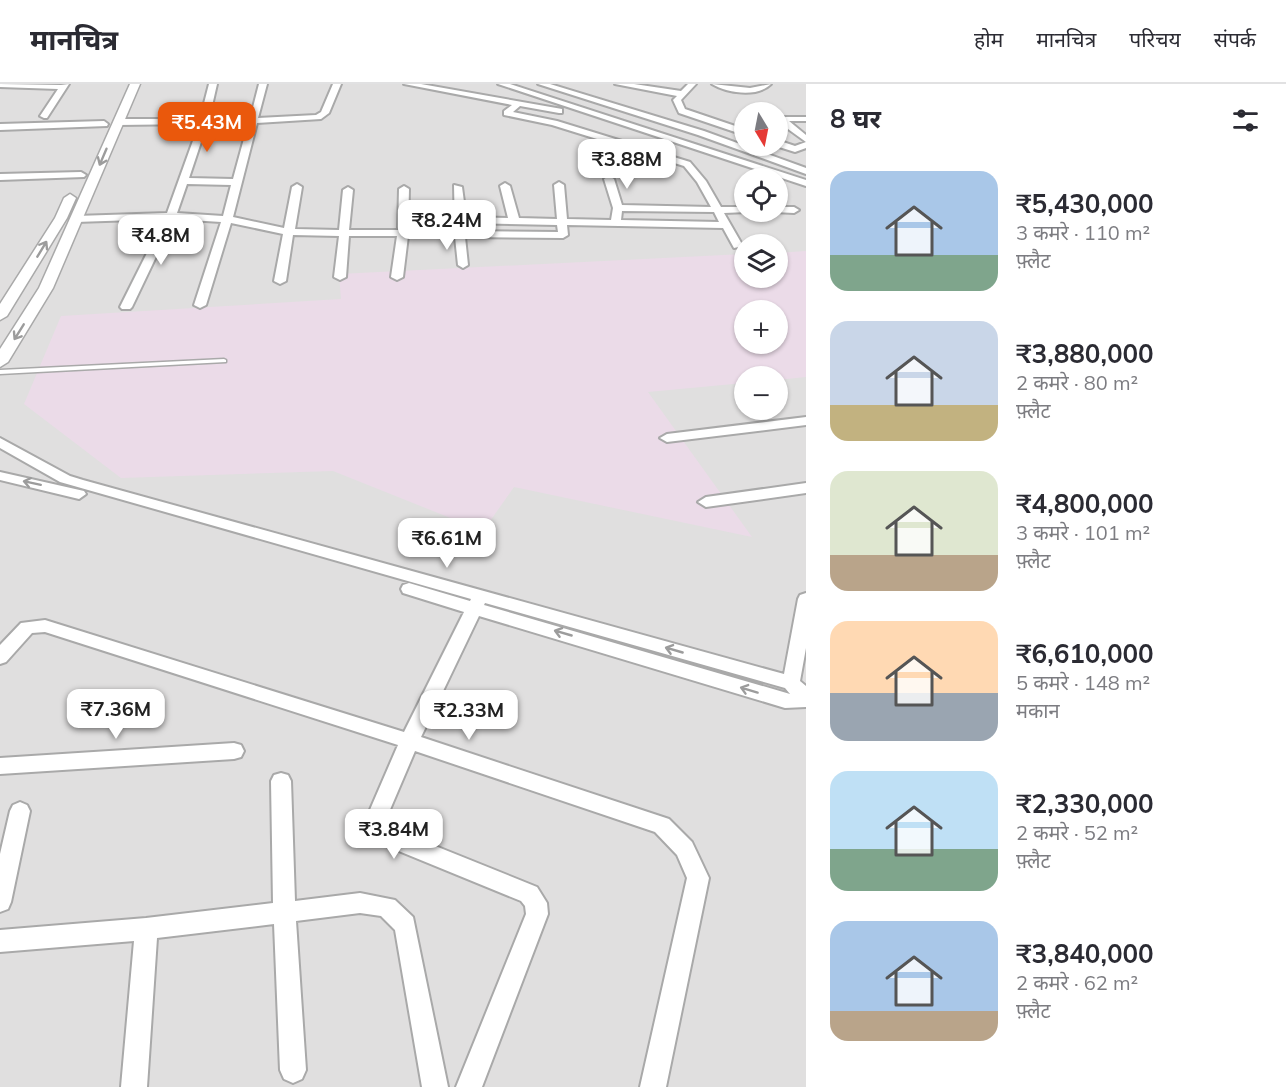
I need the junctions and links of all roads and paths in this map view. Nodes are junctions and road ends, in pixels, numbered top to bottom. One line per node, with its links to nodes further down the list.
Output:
1 (123, 84): 27 (street)
2 (135, 84): 26 (street)
3 (213, 84): 24 (street)
4 (263, 84): 25 (street)
5 (337, 84): 25 (street)
6 (408, 84): 17 (street)
7 (502, 84): 19 (street)
8 (542, 84): 34 (street)
9 (620, 84): 15 (street)
10 (692, 84): 15 (street)
11 (716, 84): 12 (street)
12 (767, 84)
13 (0, 85): 14 (street)
14 (62, 89): 16 (street); 18 (street)
15 (682, 94): 20 (street)
16 (10, 95)
17 (518, 104): 19 (street); 48 (street)
18 (44, 116)
19 (599, 116): 40 (street)
20 (705, 119): 21 (street); 30 (street)
21 (734, 119)
22 (788, 119): 23 (street)
23 (806, 119)
24 (204, 121): 25 (street); 26 (street); 38 (street)
25 (255, 121): 39 (street)
26 (118, 122): 52 (street, one-way to 52)
27 (104, 124): 29 (street); 35 (street)
28 (788, 126): 31 (street)
29 (0, 127)
30 (734, 129)
31 (806, 139)
32 (806, 145): 33 (street)
33 (788, 147)
34 (806, 171)
35 (81, 175): 36 (street); 71 (street, one-way to 35)
36 (0, 177)
37 (609, 179): 47 (street)
38 (183, 180): 39 (street); 53 (street)
39 (238, 182): 54 (street)
40 (806, 183)
41 (559, 185): 57 (street)
42 (505, 186): 56 (street)
43 (297, 187): 60 (street)
44 (457, 187): 55 (street)
45 (404, 189): 62 (street)
46 (348, 190): 61 (street)
47 (618, 208): 48 (street); 58 (street)
48 (717, 209): 49 (street); 59 (street)
49 (734, 210)
50 (788, 210): 51 (street)
51 (794, 210)
52 (77, 216): 53 (street); 73 (street, one-way to 73)
53 (174, 216): 54 (street); 70 (street)
54 (228, 219): 60 (street); 69 (street)
55 (461, 220): 56 (street); 63 (street)
56 (514, 220): 57 (street)
57 (562, 222): 58 (street); 63 (street)
58 (615, 223): 59 (street)
59 (724, 225): 64 (street)
60 (289, 232): 61 (street); 68 (street)
61 (344, 233): 62 (street); 66 (street)
62 (403, 234): 63 (street); 67 (street)
63 (460, 234): 65 (street)
64 (734, 240)
65 (463, 265)
66 (340, 277)
67 (396, 278)
68 (280, 281)
69 (200, 305)
70 (126, 307)
71 (0, 315)
72 (224, 361): 74 (lane)
73 (0, 362)
74 (0, 372)
75 (806, 421): 76 (street)
76 (667, 438)
77 (0, 442): 82 (street)
78 (0, 476): 82 (street, one-way to 78)
79 (806, 488): 80 (street)
80 (706, 502)
81 (806, 599): 84 (street)
82 (478, 602): 84 (street, one-way to 82); 85 (street, one-way to 82); 86 (street)
83 (0, 657): 86 (street)
84 (791, 683): 85 (street)
85 (806, 699)
86 (409, 741): 98 (street); 99 (street)
87 (234, 751): 88 (street)
88 (0, 766)
89 (281, 781): 92 (street)
90 (20, 811): 91 (street)
91 (0, 902)
92 (284, 911): 93 (street); 95 (street); 97 (street)
93 (146, 929): 94 (street); 96 (street)
94 (0, 941)
95 (293, 1070)
96 (134, 1087)
97 (435, 1087)
98 (469, 1087)
99 (653, 1087)

